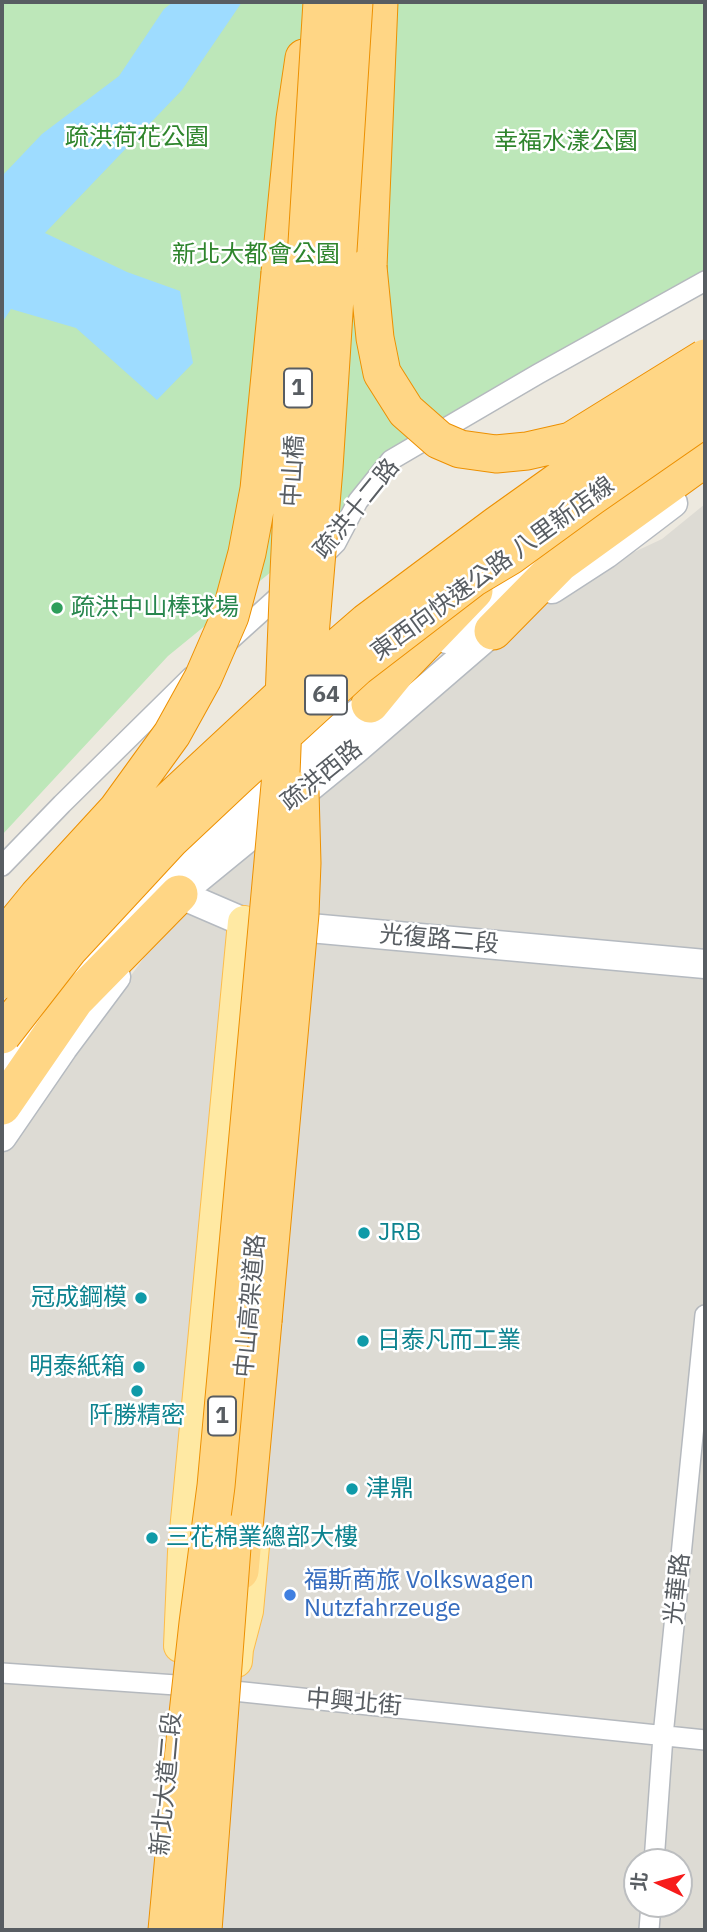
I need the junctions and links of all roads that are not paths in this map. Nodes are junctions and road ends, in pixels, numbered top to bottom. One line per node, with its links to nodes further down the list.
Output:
1 (313, 2): 20 (highway, bridge)
2 (322, 2): 15 (highway, 中山橋 / 1, bridge)
3 (354, 2): 15 (highway, 中山橋 / 1, bridge)
4 (379, 2): 6 (highway, bridge)
5 (705, 281): 16 (street, 疏洪十二路)
6 (705, 358)
7 (705, 384): 22 (highway, 東西向快速公路 八里新店線 / 64, bridge)
8 (705, 398): 14 (highway)
9 (705, 418): 24 (highway, 東西向快速公路 八里新店線 / 64, bridge)
10 (705, 440): 14 (street, 疏洪西路)
11 (705, 458): 13 (highway)
12 (705, 478): 13 (street, 疏洪西路)
13 (493, 631): 17 (street, 疏洪西路)
14 (370, 704): 17 (street, 疏洪西路)
15 (290, 770): 29 (highway, 中山高架道路 / 1, bridge); 30 (highway, bridge); 31 (highway, bridge); 39 (highway, 中山高架道路 / 1, bridge)
16 (2, 866)
17 (170, 886): 18 (street, 光復路二段); 23 (highway); 25 (street, 疏洪西路); 26 (highway); 27 (street, 疏洪西路)
18 (244, 922): 19 (street, 光復路二段); 30 (main road, 1)
19 (309, 928): 21 (street, 光復路二段); 31 (main road, 1)
20 (2, 940)
21 (705, 964)
22 (2, 980)
23 (2, 1016)
24 (2, 1035)
25 (2, 1064)
26 (2, 1105)
27 (2, 1137)
28 (705, 1315): 35 (street, 光華路)
29 (237, 1477): 40 (highway, bridge); 41 (highway, 中山高架道路 / 1, bridge)
30 (181, 1638): 33 (main road, 新北大道二段 / 1)
31 (237, 1649): 34 (main road, 1)
32 (2, 1673): 33 (street, 中興北街)
33 (176, 1685): 34 (street, 中興北街); 38 (main road, 新北大道二段 / 1)
34 (235, 1692): 35 (street, 中興北街); 42 (main road, 1)
35 (663, 1735): 36 (street, 中興北街); 37 (street, 光華路)
36 (705, 1740)
37 (655, 1848)
38 (154, 1930)
39 (167, 1930)
40 (184, 1930)
41 (202, 1930)
42 (212, 1930)

